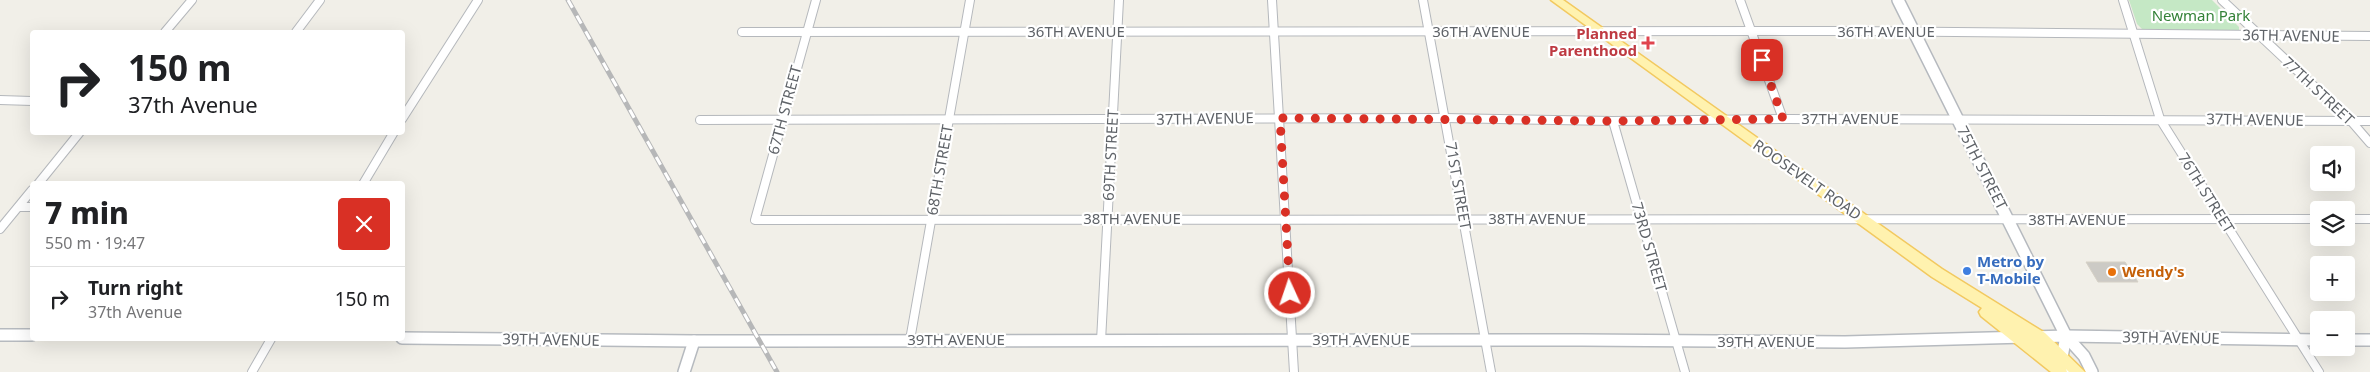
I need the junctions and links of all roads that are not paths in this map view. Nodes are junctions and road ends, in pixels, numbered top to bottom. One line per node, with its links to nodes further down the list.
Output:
1 (192, 0): 14 (street)
2 (320, 0): 15 (street)
3 (478, 0): 31 (street)
4 (816, 0): 17 (street, 67TH STREET)
5 (970, 0): 24 (street, 68TH STREET)
6 (1119, 0): 18 (street, 69TH STREET)
7 (1272, 0): 19 (street)
8 (1423, 0): 20 (street, 71ST STREET)
9 (1556, 0): 21 (main road, ROOSEVELT ROAD)
10 (1740, 0): 22 (street)
11 (1898, 0): 23 (main road, 75TH STREET)
12 (2123, 0): 25 (street, 76TH STREET)
13 (2222, 0): 26 (street, 77TH STREET)
14 (167, 30)
15 (298, 30)
16 (742, 32): 17 (street, 36TH AVENUE)
17 (806, 32): 24 (street, 36TH AVENUE); 40 (street, 67TH STREET)
18 (1117, 32): 19 (street, 36TH AVENUE); 24 (street, 36TH AVENUE); 41 (street, 69TH STREET)
19 (1274, 32): 20 (street, 36TH AVENUE); 33 (street)
20 (1429, 32): 21 (street, 36TH AVENUE); 34 (street, 71ST STREET)
21 (1601, 32): 22 (street, 36TH AVENUE); 36 (main road, ROOSEVELT ROAD)
22 (1752, 32): 23 (street, 36TH AVENUE); 37 (street)
23 (1913, 32): 25 (street, 36TH AVENUE); 42 (main road, 75TH STREET)
24 (965, 33): 35 (street, 68TH STREET)
25 (2134, 33): 26 (street, 36TH AVENUE); 38 (street, 76TH STREET)
26 (2259, 35): 27 (street, 36TH AVENUE); 44 (street, 77TH STREET)
27 (2370, 36)
28 (0, 100): 29 (street)
29 (30, 101)
30 (405, 104): 31 (street)
31 (412, 104): 32 (street)
32 (405, 114)
33 (1280, 118): 34 (street, 37TH AVENUE); 41 (street, 37TH AVENUE); 56 (street)
34 (1445, 118): 43 (street, 37TH AVENUE); 57 (street, 71ST STREET)
35 (949, 119): 40 (street, 37TH AVENUE); 41 (street, 37TH AVENUE); 61 (street, 68TH STREET)
36 (1723, 119): 37 (street, 37TH AVENUE); 43 (street, 37TH AVENUE); 55 (main road, ROOSEVELT ROAD)
37 (1783, 119): 42 (street, 37TH AVENUE)
38 (2160, 119): 42 (street, 37TH AVENUE); 44 (street, 37TH AVENUE); 64 (street, 76TH STREET)
39 (700, 120): 40 (street, 37TH AVENUE)
40 (782, 120): 60 (street, 67TH STREET)
41 (1113, 120): 54 (street, 69TH STREET)
42 (1958, 120): 63 (main road, 75TH STREET)
43 (1613, 121): 62 (street, 73RD STREET)
44 (2351, 121): 45 (street, 37TH AVENUE); 48 (street, 77TH STREET)
45 (2370, 121)
46 (78, 135): 49 (street)
47 (392, 135): 50 (street)
48 (2370, 143)
49 (40, 181)
50 (365, 181)
51 (30, 193): 52 (street)
52 (19, 207): 53 (street); 66 (street)
53 (30, 207)
54 (1108, 218): 56 (street, 38TH AVENUE); 61 (street, 38TH AVENUE); 83 (street, 69TH STREET)
55 (1862, 218): 62 (street, 38TH AVENUE); 63 (street, 38TH AVENUE); 67 (main road, ROOSEVELT ROAD)
56 (1286, 219): 57 (street, 38TH AVENUE); 75 (street)
57 (1463, 219): 62 (street, 38TH AVENUE); 76 (street, 71ST STREET)
58 (2355, 219): 59 (street)
59 (2370, 219)
60 (755, 220): 61 (street, 38TH AVENUE)
61 (931, 220): 74 (street, 68TH STREET)
62 (1641, 220): 84 (street, 73RD STREET)
63 (2008, 220): 64 (street, 38TH AVENUE); 70 (main road, 75TH STREET)
64 (2224, 220): 65 (street, 38TH AVENUE); 77 (street, 76TH STREET)
65 (2310, 220)
66 (0, 229)
67 (1937, 273): 71 (main road); 73 (main road)
68 (0, 334): 69 (main road)
69 (30, 335)
70 (2066, 336): 71 (main road, 39TH AVENUE); 77 (main road, 39TH AVENUE); 85 (main road); 94 (main road, 75TH STREET)
71 (2040, 337): 73 (main road, 39TH AVENUE); 85 (main road)
72 (405, 338): 82 (main road, 39TH AVENUE)
73 (2020, 338): 84 (main road, 39TH AVENUE); 91 (main road)
74 (910, 340): 82 (main road, 39TH AVENUE); 83 (main road, 39TH AVENUE)
75 (1293, 340): 76 (main road, 39TH AVENUE); 83 (main road, 39TH AVENUE); 88 (street)
76 (1486, 340): 84 (main road, 39TH AVENUE); 89 (street, 71ST STREET)
77 (2298, 340): 78 (main road, 39TH AVENUE); 95 (street, 76TH STREET)
78 (2310, 340)
79 (2355, 340): 80 (main road)
80 (2370, 340)
81 (270, 341): 86 (street)
82 (694, 341): 87 (main road)
83 (1101, 341)
84 (1676, 341): 90 (street, 73RD STREET)
85 (2062, 357): 92 (main road); 93 (main road)
86 (252, 372)
87 (684, 372)
88 (1294, 372)
89 (1491, 372)
90 (1685, 372)
91 (2060, 372)
92 (2067, 372)
93 (2078, 372)
94 (2092, 372)
95 (2319, 372)

